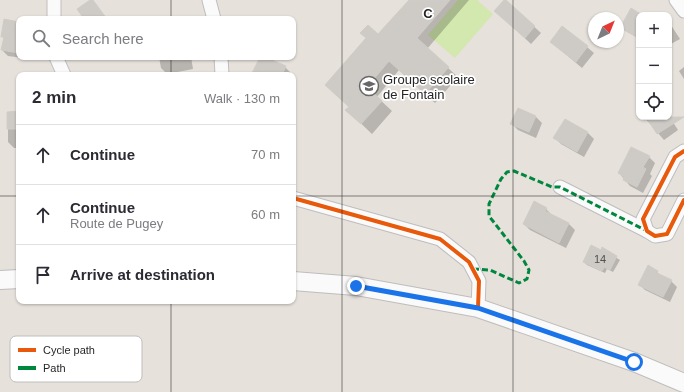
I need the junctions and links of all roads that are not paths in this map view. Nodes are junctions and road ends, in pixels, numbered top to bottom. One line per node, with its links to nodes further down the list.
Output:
1 (54, 0): 5 (street)
2 (209, 0): 6 (street)
3 (676, 0): 4 (street)
4 (684, 11)
5 (54, 16)
6 (213, 16)
7 (57, 60): 9 (street)
8 (222, 60): 10 (street)
9 (63, 72)
10 (222, 72)
11 (684, 151): 15 (street)
12 (560, 187): 15 (street)
13 (296, 199): 19 (street)
14 (684, 200): 15 (street)
15 (647, 232)
16 (16, 279): 17 (main road)
17 (0, 280)
18 (296, 281): 19 (main road)
19 (478, 308): 20 (main road)
20 (684, 383)

